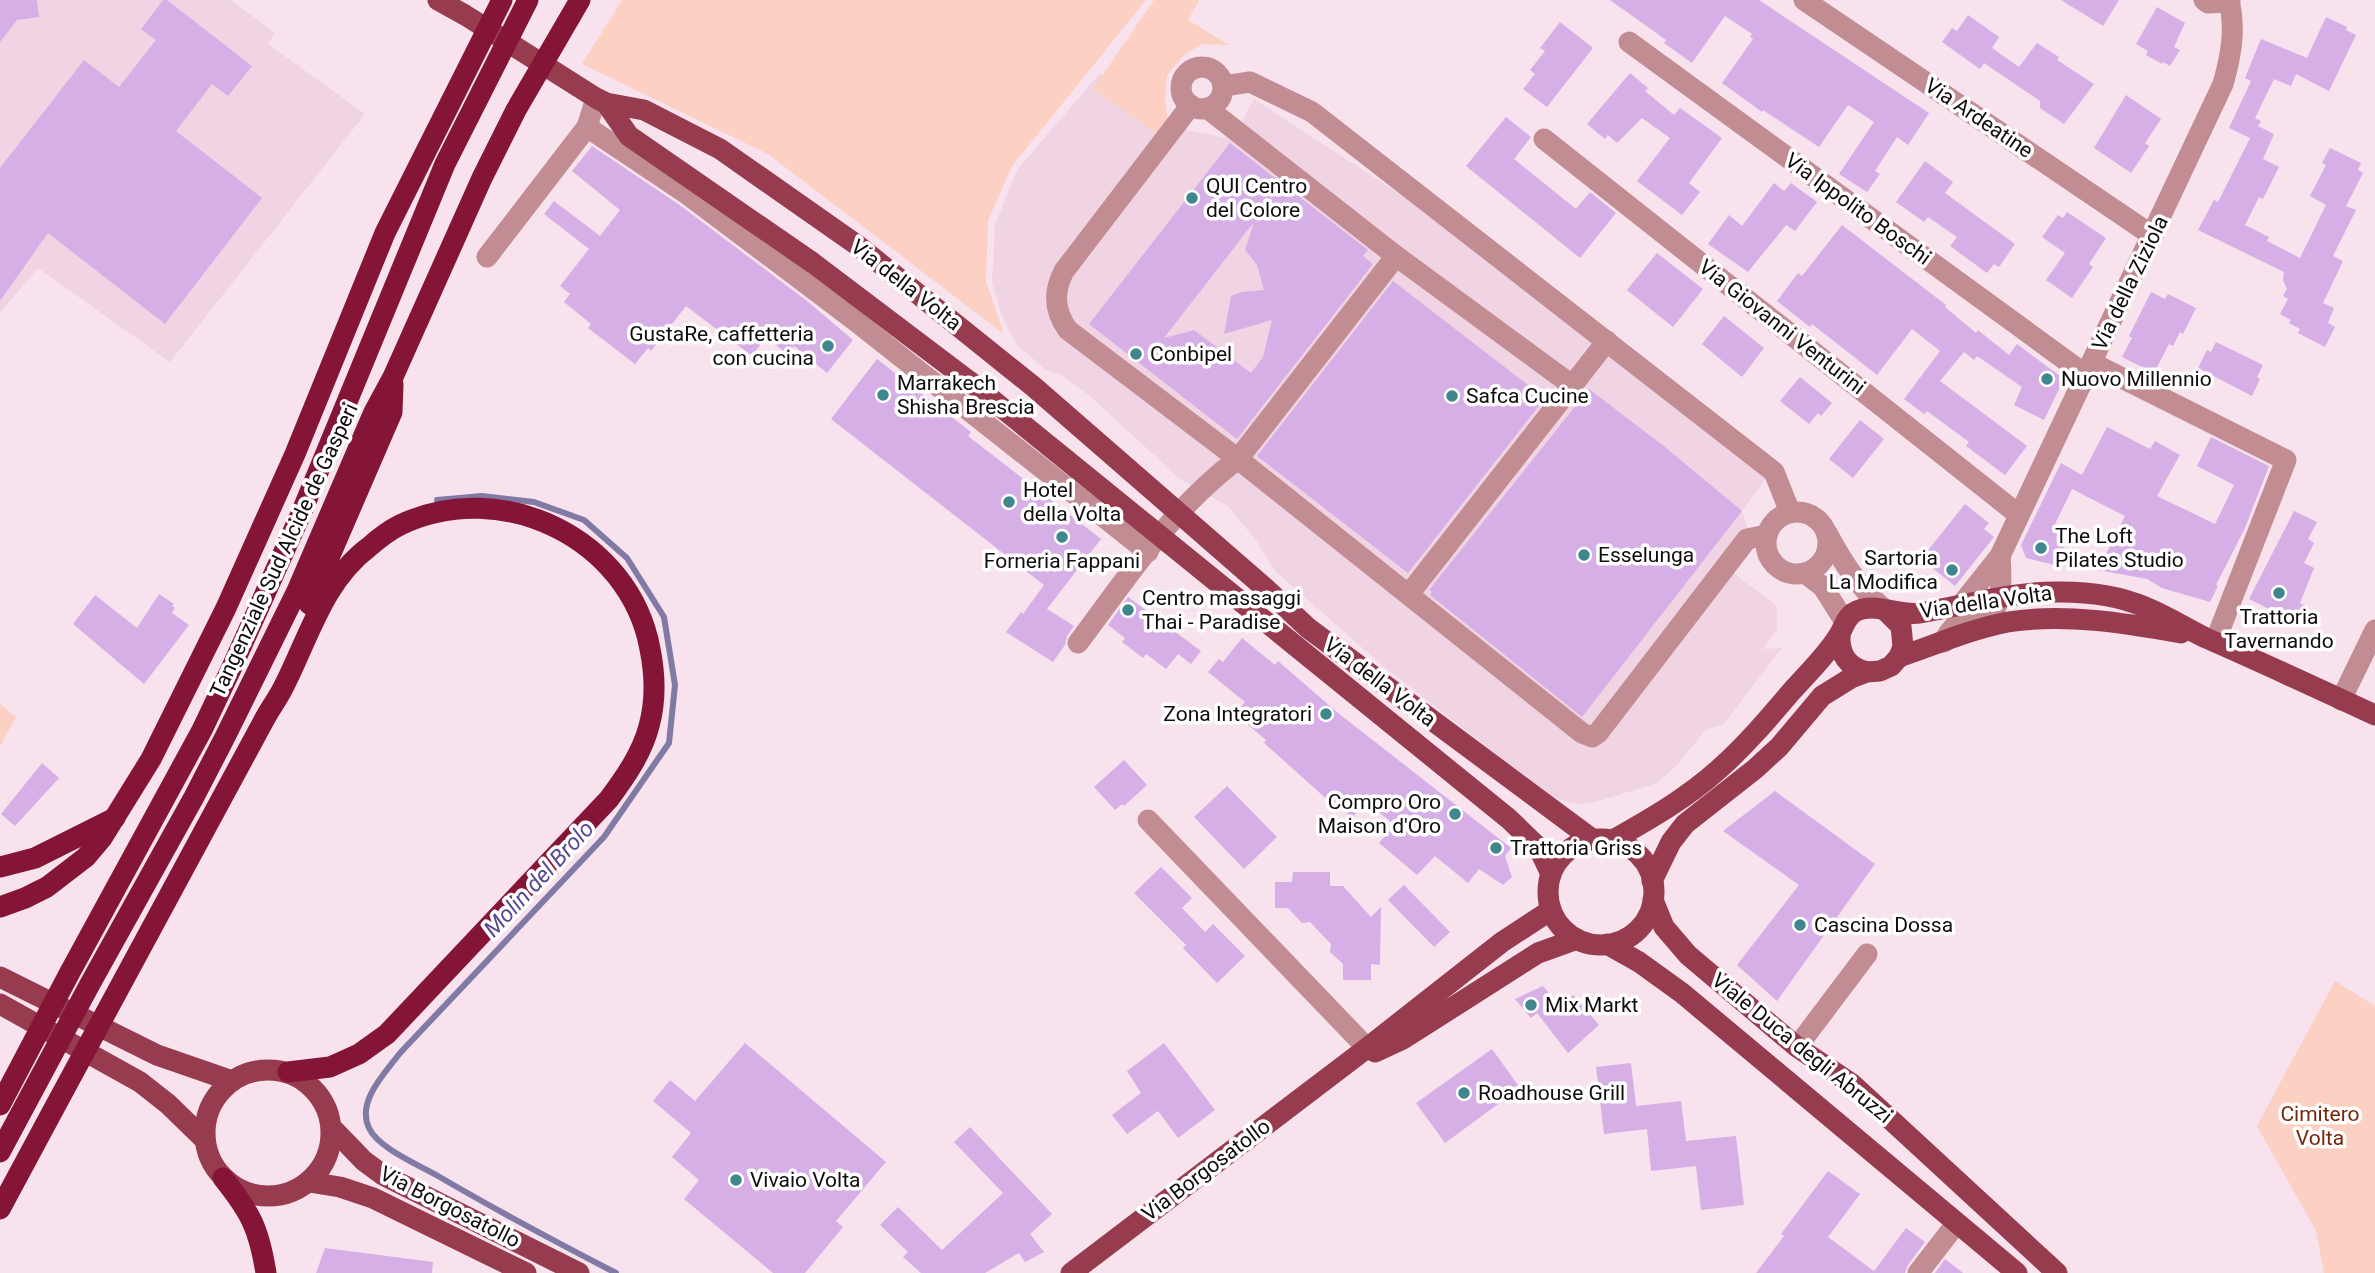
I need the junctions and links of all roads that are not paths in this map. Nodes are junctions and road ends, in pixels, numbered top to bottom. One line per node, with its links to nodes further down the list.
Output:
1 (438, 0): 10 (main road, Via della Volta)
2 (580, 0): 19 (highway, Tangenziale Sud Alcide de Gasperi)
3 (1804, 0): 14 (street, Via Ardeatine)
4 (2204, 0): 5 (street, Via della Ziziola)
5 (2230, 1): 14 (street, Via della Ziziola)
6 (500, 3): 44 (highway)
7 (524, 8): 62 (highway, Tangenziale Sud Alcide de Gasperi)
8 (1629, 42): 18 (street, Via Ippolito Boschi)
9 (1223, 86): 11 (street); 11 (street); 17 (street)
10 (601, 101): 12 (street); 22 (main road, Via della Volta); 27 (main road, Via della Volta)
11 (1199, 107): 15 (street); 21 (street)
12 (587, 127): 16 (street); 27 (street, Via della Volta)
13 (1544, 139): 24 (street, Via Giovanni Venturini)
14 (2153, 236): 18 (street, Via della Ziziola)
15 (1396, 256): 20 (street); 21 (street)
16 (487, 257)
17 (1607, 341): 20 (street); 23 (street)
18 (2089, 369): 24 (street, Via della Ziziola); 36 (street, Via Ippolito Boschi)
19 (393, 377): 43 (highway); 65 (highway, Tangenziale Sud Alcide de Gasperi)
20 (1576, 381): 30 (street)
21 (1238, 459): 22 (street); 30 (street)
22 (1179, 512): 27 (street); 46 (main road, Via della Volta)
23 (1790, 512): 25 (street, Via della Volta); 26 (street)
24 (2019, 515): 28 (street, Via della Ziziola)
25 (1826, 531): 29 (street); 33 (street, Via della Volta)
26 (1767, 535): 29 (street); 30 (street)
27 (1154, 543): 38 (street); 48 (main road, Via della Volta)
28 (2000, 556): 31 (street); 32 (street)
29 (1805, 573): 34 (street)
30 (1409, 594)
31 (1998, 597): 32 (main road, Via della Volta); 36 (main road, Via della Volta); 37 (street)
32 (1961, 605): 33 (main road, Via della Volta)
33 (1886, 611): 34 (main road, Via della Volta); 39 (main road, Via della Volta)
34 (1842, 628): 40 (main road); 46 (main road, Via della Volta)
35 (2375, 630): 41 (street)
36 (2208, 639): 37 (main road, Via della Volta); 41 (main road, Via della Volta)
37 (1944, 642): 39 (main road, Via della Volta)
38 (1078, 643)
39 (1899, 657): 40 (main road, Via della Volta)
40 (1867, 672): 49 (main road, Via della Volta)
41 (2341, 699): 42 (main road, Via della Volta)
42 (2375, 715)
43 (266, 716): 60 (highway); 68 (highway)
44 (115, 818): 47 (highway); 50 (highway)
45 (1148, 820): 58 (street)
46 (1603, 840): 48 (main road, Via della Volta); 49 (main road, Via della Volta)
47 (0, 867)
48 (1551, 874): 51 (main road, Via della Volta)
49 (1653, 891): 53 (main road, Via della Volta); 57 (main road, Viale Duca degli Abruzzi)
50 (0, 907)
51 (1551, 910): 52 (main road); 58 (main road, Via Borgosatollo)
52 (1577, 939): 53 (main road); 59 (main road, Via Borgosatollo)
53 (1607, 944): 69 (main road, Viale Duca degli Abruzzi)
54 (1867, 954): 57 (street)
55 (0, 977): 61 (main road)
56 (0, 1004): 64 (main road)
57 (1797, 1047): 76 (main road, Viale Duca degli Abruzzi)
58 (1367, 1048): 59 (main road, Via Borgosatollo)
59 (1341, 1067): 73 (main road, Via Borgosatollo)
60 (288, 1072): 61 (main road); 63 (main road, Via Borgosatollo)
61 (232, 1081): 64 (main road)
62 (0, 1105)
63 (332, 1128): 67 (main road); 72 (main road, Via Borgosatollo)
64 (205, 1140): 66 (main road)
65 (0, 1152)
66 (223, 1178): 67 (main road); 70 (highway)
67 (309, 1182): 71 (main road, Via Borgosatollo)
68 (0, 1209)
69 (1956, 1224): 74 (street); 75 (main road, Viale Duca degli Abruzzi)
70 (266, 1273)
71 (526, 1273)
72 (579, 1273)
73 (1071, 1273)
74 (1918, 1273)
75 (2017, 1273)
76 (2057, 1273)

